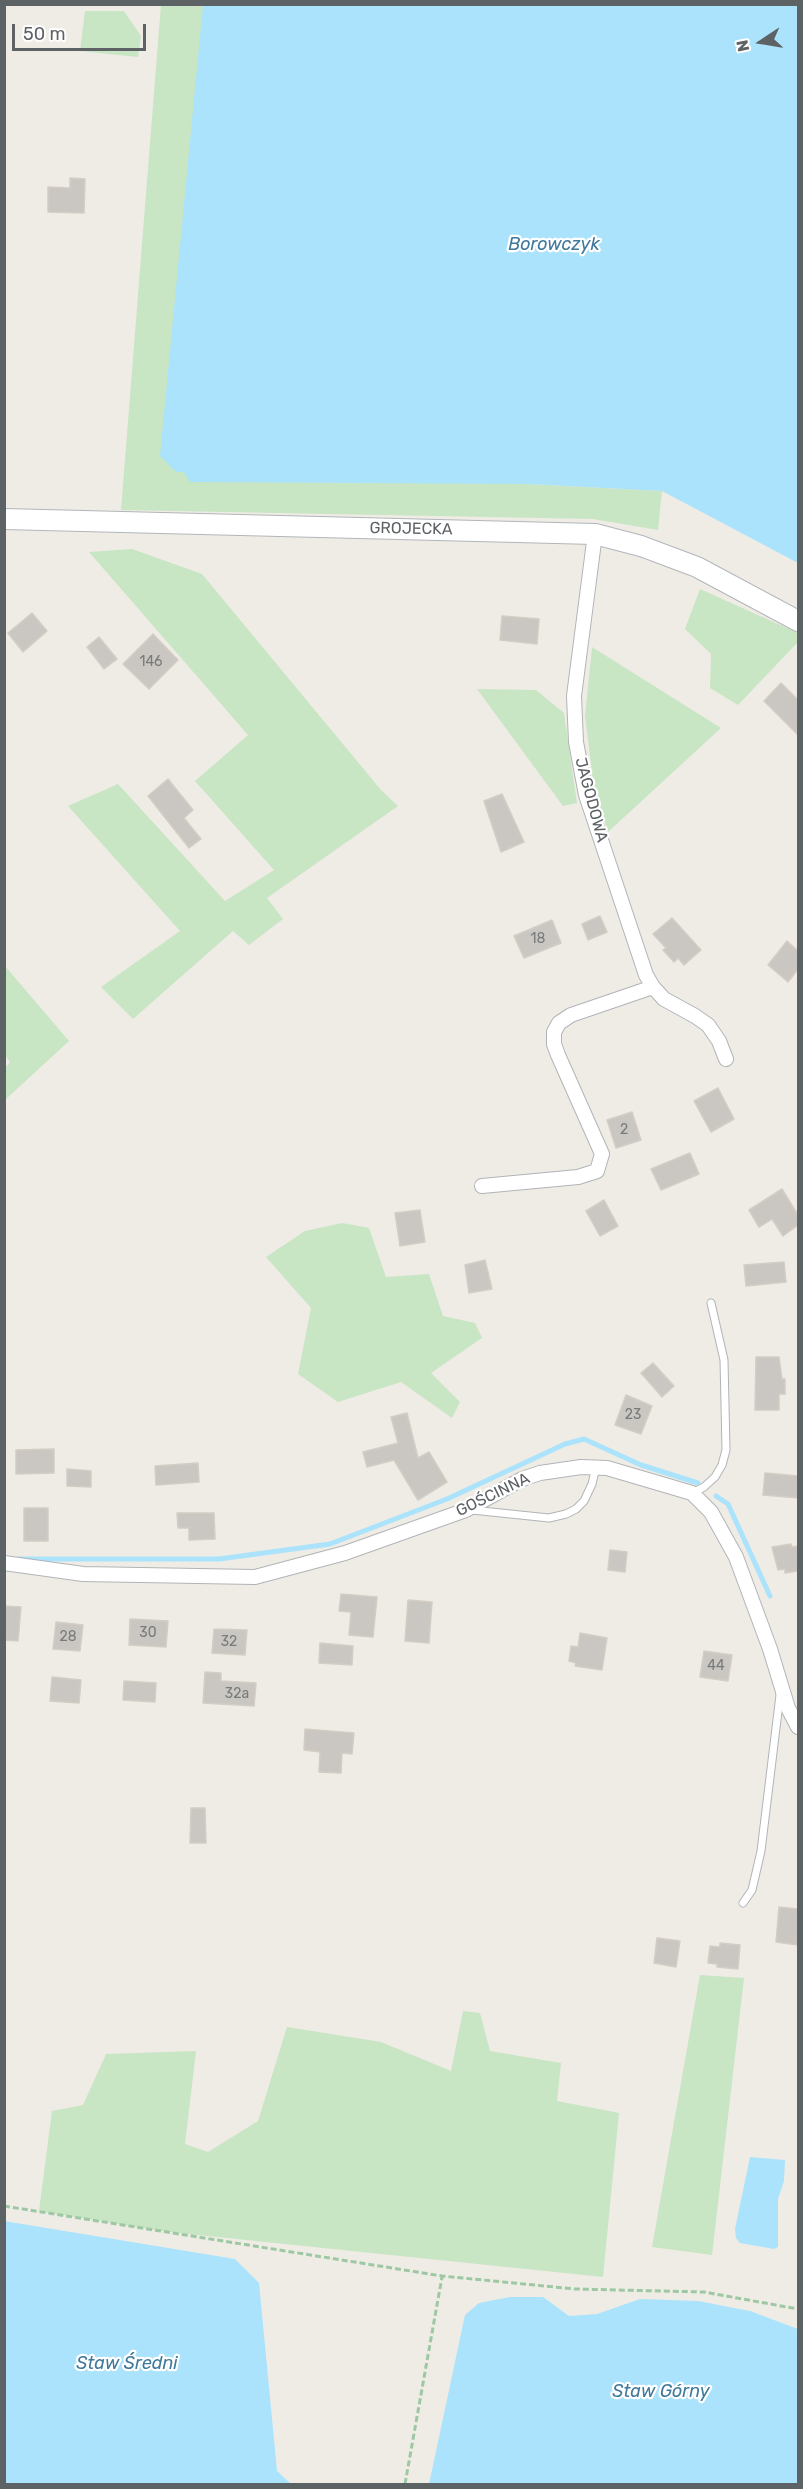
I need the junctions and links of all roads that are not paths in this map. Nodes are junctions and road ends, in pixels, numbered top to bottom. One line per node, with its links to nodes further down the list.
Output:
1 (4, 519): 2 (street, GROJECKA)
2 (595, 534): 3 (street, GROJECKA); 4 (street, JAGODOWA)
3 (798, 621)
4 (653, 987): 5 (street, JAGODOWA); 6 (street)
5 (726, 1059)
6 (482, 1186)
7 (711, 1302): 9 (lane)
8 (596, 1467): 9 (street, GOŚCINNA); 10 (street, GOŚCINNA); 10 (lane)
9 (692, 1493): 12 (street)
10 (466, 1510): 11 (street, GOŚCINNA)
11 (4, 1563)
12 (780, 1688): 13 (street); 14 (lane)
13 (798, 1727)
14 (743, 1902)

